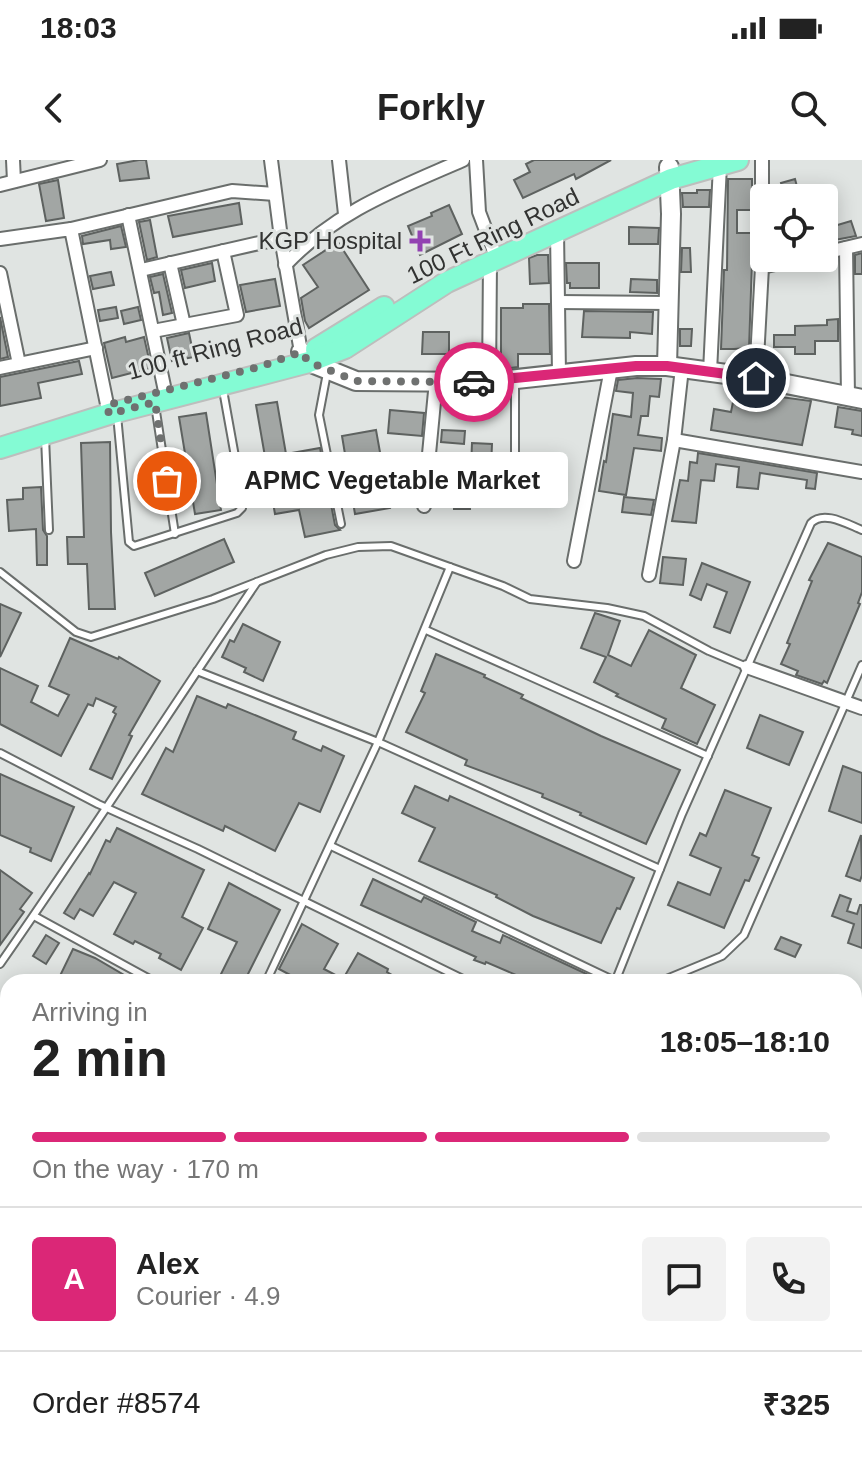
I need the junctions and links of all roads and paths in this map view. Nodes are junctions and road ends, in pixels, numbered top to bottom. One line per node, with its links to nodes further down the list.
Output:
1 (13, 160): 12 (street)
2 (100, 160): 9 (street)
3 (271, 160): 15 (street)
4 (339, 160): 16 (street)
5 (463, 160): 16 (street)
6 (476, 160): 26 (street)
7 (691, 160): 11 (main road, 100 ft Ring Road)
8 (762, 160): 13 (street)
9 (77, 163): 12 (street)
10 (729, 163): 11 (main road, 100 Ft Ring Road); 42 (street)
11 (670, 169): 19 (main road, 100 Ft Ring Road); 26 (main road, 100 ft Ring Road); 33 (street)
12 (14, 181): 14 (street)
13 (762, 184)
14 (0, 185)
15 (275, 194): 17 (street); 20 (street)
16 (345, 214): 28 (street)
17 (128, 215): 18 (street); 29 (street)
18 (71, 229): 21 (street); 36 (street)
19 (557, 231): 26 (main road, 100 Ft Ring Road); 32 (street)
20 (281, 238): 25 (street); 28 (street)
21 (0, 239)
22 (862, 244): 23 (street)
23 (846, 248): 24 (street); 50 (street)
24 (838, 250)
25 (223, 251): 27 (street); 34 (street)
26 (491, 256): 37 (main road, 100 ft Ring Road); 47 (street)
27 (170, 263): 29 (street); 34 (street)
28 (285, 265): 37 (street)
29 (141, 270): 35 (street)
30 (762, 272): 44 (street)
31 (0, 273): 38 (street)
32 (558, 302): 33 (street); 43 (street)
33 (669, 303): 39 (street)
34 (184, 325): 35 (street)
35 (153, 331): 49 (street)
36 (96, 348): 38 (street); 51 (street)
37 (313, 361): 46 (street); 48 (main road, 100 Ft Ring Road); 49 (main road, 100 ft Ring Road); 59 (lane)
38 (19, 364): 40 (street)
39 (675, 367): 41 (street); 42 (street); 54 (street)
40 (0, 368)
41 (611, 369): 43 (street); 63 (street)
42 (710, 372): 44 (street)
43 (559, 374): 45 (street)
44 (756, 378): 50 (street)
45 (515, 379): 47 (street); 57 (lane)
46 (436, 381): 47 (street); 58 (street)
47 (489, 382)
48 (222, 384): 49 (main road, 100 Ft Ring Road); 62 (lane)
49 (160, 396): 51 (main road, 100 ft Ring Road); 62 (lane)
50 (855, 397)
51 (111, 410): 52 (main road, 100 ft Ring Road); 53 (main road, 100 Ft Ring Road); 62 (lane)
52 (0, 434)
53 (45, 434): 55 (main road, 100 Ft Ring Road); 60 (lane)
54 (674, 440): 56 (street); 66 (street)
55 (0, 448)
56 (862, 472)
57 (515, 489)
58 (424, 506)
59 (341, 524)
60 (49, 530)
61 (862, 530): 70 (lane)
62 (175, 534)
63 (574, 561)
64 (450, 567): 67 (lane); 68 (lane); 70 (lane)
65 (0, 572): 67 (lane)
66 (649, 575)
67 (257, 582): 71 (lane)
68 (426, 630): 74 (lane); 76 (lane)
69 (862, 665): 72 (lane)
70 (747, 667): 72 (street); 76 (lane)
71 (197, 671): 74 (lane); 77 (lane)
72 (846, 703): 73 (street); 88 (lane)
73 (862, 708)
74 (378, 742): 78 (lane); 79 (lane)
75 (0, 753): 77 (lane)
76 (708, 756): 79 (lane)
77 (107, 808): 80 (lane); 81 (lane)
78 (331, 846): 80 (lane); 86 (lane)
79 (660, 869): 87 (lane)
80 (304, 900): 84 (lane); 85 (lane)
81 (34, 916): 82 (lane); 83 (lane)
82 (0, 964)
83 (140, 974)
84 (270, 974)
85 (453, 974)
86 (598, 974)
87 (618, 974)
88 (678, 974)

